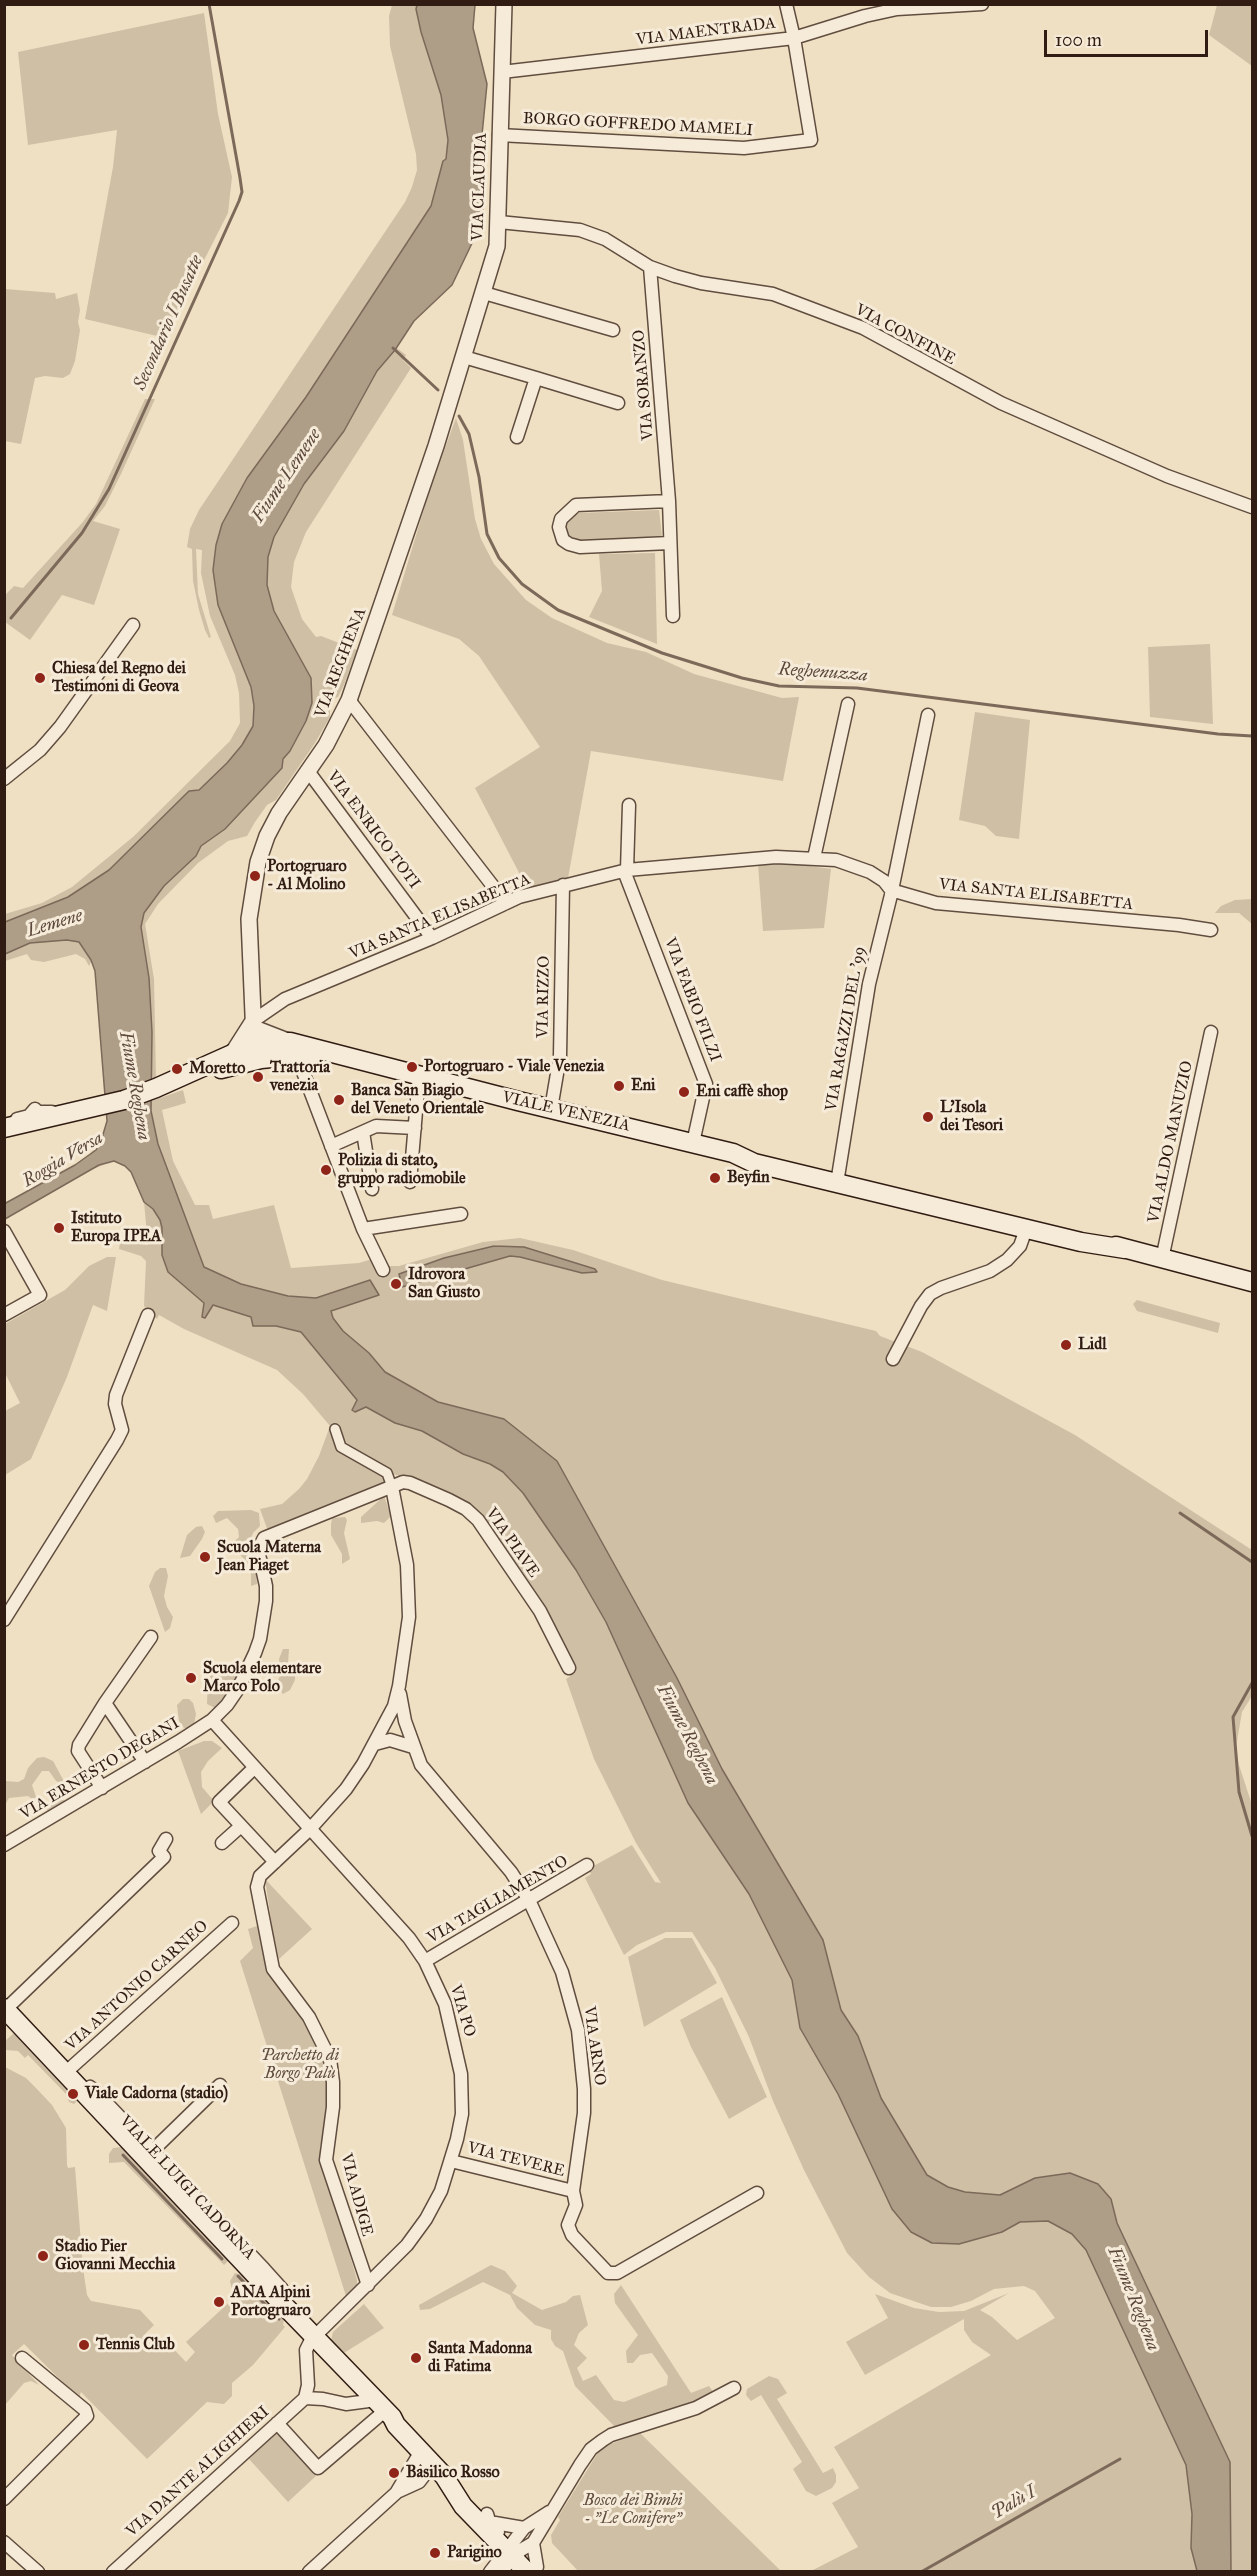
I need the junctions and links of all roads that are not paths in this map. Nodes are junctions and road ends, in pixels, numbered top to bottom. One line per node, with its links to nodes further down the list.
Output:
1 (504, 4): 5 (street, VIA CLAUDIA)
2 (786, 4): 4 (street)
3 (982, 4): 4 (street, VIA MAENTRADA)
4 (794, 38): 5 (street, VIA MAENTRADA); 6 (street, BORGO GOFFREDO MAMELI)
5 (502, 72): 6 (street, VIA CLAUDIA)
6 (500, 135): 7 (street, VIA CLAUDIA)
7 (499, 222): 8 (street, VIA CONFINE); 9 (street, VIA CLAUDIA)
8 (650, 267): 16 (street, VIA SORANZO); 17 (street, VIA CONFINE)
9 (484, 293): 10 (street); 11 (street, VIA CLAUDIA)
10 (613, 330)
11 (464, 357): 12 (street); 13 (street, VIA CLAUDIA)
12 (536, 378): 14 (street); 15 (street)
13 (451, 400): 21 (street, VIA REGHENA)
14 (618, 403)
15 (517, 437)
16 (669, 501): 18 (street, VIA SORANZO); 18 (street)
17 (1252, 507)
18 (670, 543): 19 (street, VIA SORANZO)
19 (674, 616)
20 (133, 625): 25 (street)
21 (349, 700): 24 (street, VIA REGHENA); 31 (street)
22 (848, 704): 27 (street)
23 (928, 716): 30 (street, VIA RAGAZZI DEL '99)
24 (308, 771): 33 (street, VIA ENRICO TOTI); 34 (street, VIA REGHENA)
25 (4, 779)
26 (629, 805): 28 (street)
27 (814, 858): 28 (street, VIA SANTA ELISABETTA); 30 (street, VIA SANTA ELISABETTA)
28 (626, 870): 29 (street, VIA SANTA ELISABETTA); 48 (street, VIA FABIO FILZI)
29 (563, 885): 31 (street, VIA SANTA ELISABETTA); 42 (street, VIA RIZZO)
30 (891, 891): 32 (street, VIA SANTA ELISABETTA); 50 (street, VIA RAGAZZI DEL '99)
31 (506, 903): 33 (street, VIA SANTA ELISABETTA)
32 (1211, 930)
33 (432, 938): 34 (street, VIA SANTA ELISABETTA)
34 (251, 1032): 36 (main road, VIALE VENEZIA); 37 (street, VIALE VENEZIA); 39 (main road, VIALE VENEZIA)
35 (1211, 1032): 60 (street, VIA ALDO MANUZIO)
36 (289, 1051): 37 (main road, VIALE VENEZIA); 38 (main road, VIALE VENEZIA); 49 (street)
37 (210, 1072): 39 (main road, VIALE VENEZIA)
38 (419, 1076): 42 (main road, VIALE VENEZIA); 46 (street)
39 (157, 1087): 40 (main road)
40 (89, 1106): 41 (main road); 45 (main road)
41 (34, 1109): 43 (main road); 44 (street)
42 (551, 1109): 48 (main road, VIALE VENEZIA)
43 (4, 1116)
44 (4, 1122)
45 (4, 1128)
46 (415, 1128): 47 (street); 51 (street)
47 (363, 1132): 49 (street); 52 (street)
48 (693, 1143): 50 (main road, VIALE VENEZIA)
49 (331, 1146): 56 (street)
50 (838, 1178): 54 (main road, VIALE VENEZIA); 57 (main road, VIALE VENEZIA)
51 (410, 1182)
52 (372, 1189)
53 (461, 1214): 56 (street)
54 (1010, 1216): 55 (main road, VIALE VENEZIA); 57 (street, VIALE VENEZIA)
55 (1050, 1226): 57 (street, VIALE VENEZIA); 59 (main road, VIALE VENEZIA)
56 (363, 1229): 61 (street)
57 (1026, 1229): 59 (main road, VIALE VENEZIA); 65 (street)
58 (4, 1231): 63 (street)
59 (1125, 1249): 60 (main road, VIALE VENEZIA)
60 (1162, 1259): 62 (main road, VIALE VENEZIA)
61 (383, 1270)
62 (1252, 1282)
63 (4, 1315)
64 (148, 1315): 69 (street)
65 (893, 1359)
66 (335, 1429): 67 (street)
67 (392, 1487): 68 (street, VIA PIAVE); 71 (street, VIA PIAVE); 72 (street)
68 (260, 1543): 74 (street, VIA ERNESTO DEGANI)
69 (4, 1620)
70 (151, 1637): 73 (street)
71 (569, 1668)
72 (399, 1686): 75 (street); 76 (street, VIA ARNO)
73 (105, 1703): 77 (street); 79 (street)
74 (212, 1720): 77 (street, VIA ERNESTO DEGANI); 78 (street, VIA PO)
75 (375, 1744): 76 (street); 81 (street)
76 (413, 1747): 87 (street, VIA ARNO)
77 (145, 1762): 79 (street, VIA ERNESTO DEGANI)
78 (254, 1768): 80 (street); 81 (street, VIA PO)
79 (102, 1788): 84 (street, VIA ERNESTO DEGANI)
80 (241, 1826): 83 (street); 85 (street)
81 (309, 1829): 85 (street, VIA ADIGE); 89 (street, VIA PO)
82 (166, 1839): 90 (street)
83 (222, 1844)
84 (4, 1845)
85 (275, 1862): 97 (street, VIA ADIGE)
86 (587, 1865): 87 (street, VIA TAGLIAMENTO)
87 (529, 1900): 89 (street, VIA TAGLIAMENTO); 95 (street, VIA ARNO)
88 (232, 1923): 91 (street, VIA ANTONIO CARNEO)
89 (425, 1962): 94 (street, VIA PO)
90 (5, 2009): 91 (main road, VIALE LUIGI CADORNA)
91 (65, 2073): 93 (main road, VIALE LUIGI CADORNA)
92 (220, 2085): 93 (street)
93 (149, 2155): 98 (main road, VIALE LUIGI CADORNA)
94 (451, 2160): 95 (street, VIA TEVERE); 97 (street, VIA PO)
95 (573, 2191): 96 (street, VIA ARNO)
96 (757, 2193)
97 (368, 2285): 98 (street, VIA PO)
98 (313, 2337): 101 (street); 102 (main road, VIALE LUIGI CADORNA)
99 (22, 2358): 106 (street)
100 (734, 2388): 107 (street)
101 (305, 2398): 102 (street); 103 (street, VIA DANTE ALIGHIERI)
102 (374, 2406): 103 (street); 104 (main road, VIALE LUIGI CADORNA)
103 (277, 2423): 112 (street, VIA DANTE ALIGHIERI)
104 (435, 2466): 105 (street); 105 (street); 109 (main road, VIALE LUIGI CADORNA); 109 (main road, VIALE LUIGI CADORNA)
105 (396, 2493): 113 (street)
106 (4, 2499)
107 (554, 2508): 109 (street); 109 (street)
108 (4, 2542): 111 (street)
109 (512, 2554): 110 (main road, VIALE LUIGI CADORNA)
110 (535, 2570)
111 (38, 2571)
112 (113, 2571)
113 (309, 2571)

